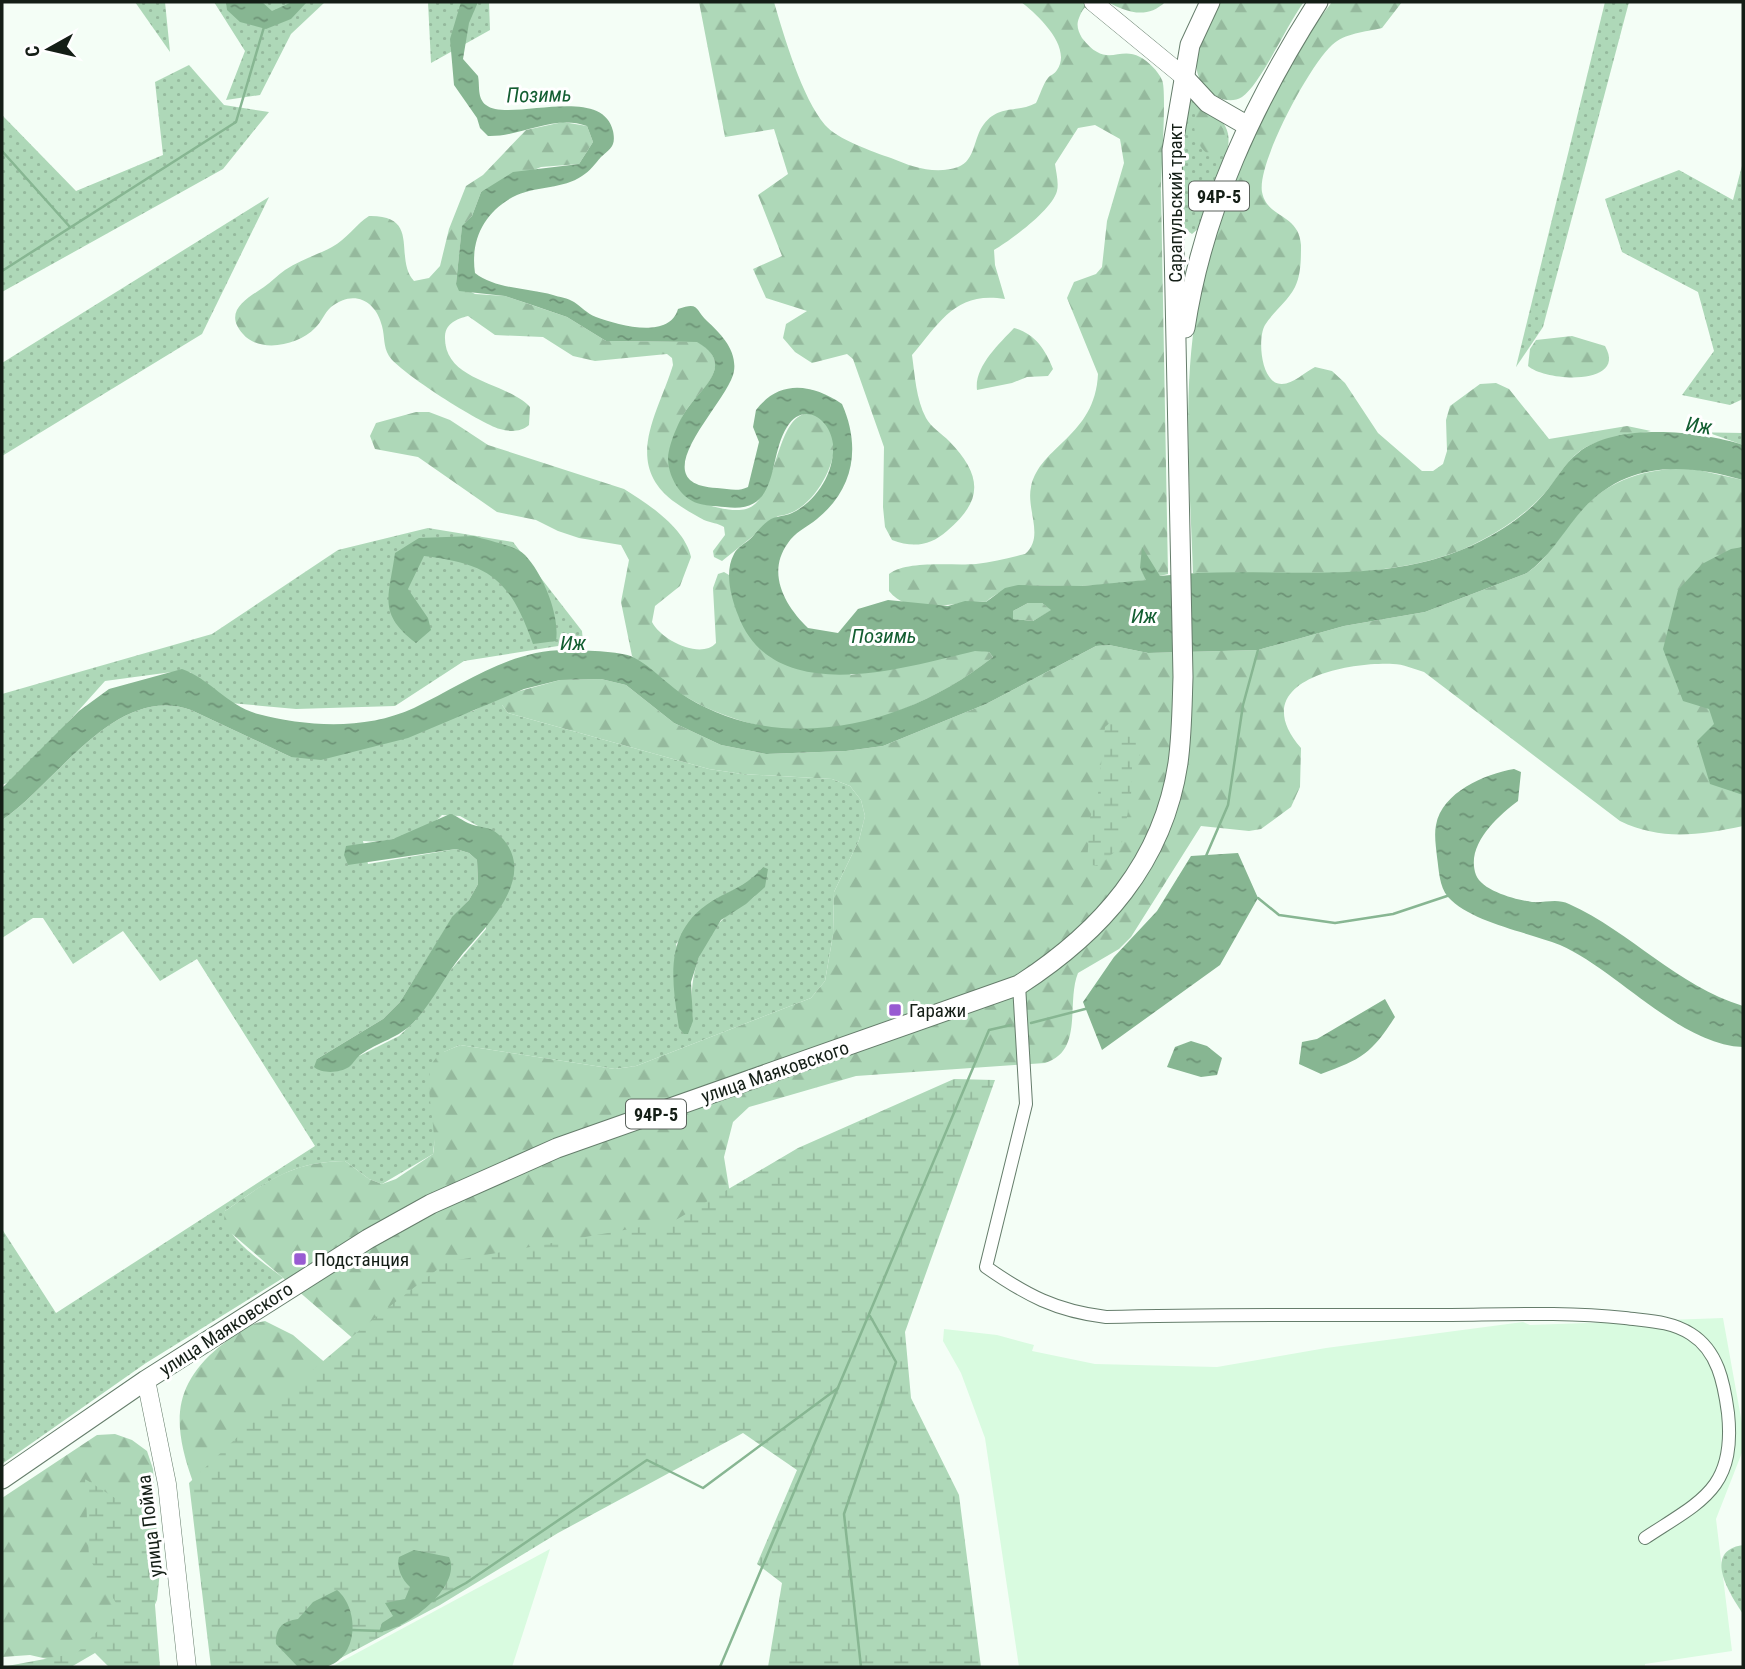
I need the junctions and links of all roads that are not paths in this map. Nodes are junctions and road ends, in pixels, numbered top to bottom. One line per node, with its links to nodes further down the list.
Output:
1 (1093, 2): 4 (main road)
2 (1209, 2): 4 (main road, Сарапульский тракт / 94Р-5)
3 (1318, 2): 5 (main road, Сарапульский тракт / 94Р-5)
4 (1183, 76): 5 (main road); 6 (main road, Сарапульский тракт / 94Р-5)
5 (1248, 126): 6 (main road, Сарапульский тракт / 94Р-5)
6 (1179, 410): 7 (main road, Сарапульский тракт / 94Р-5)
7 (1183, 677): 8 (main road, улица Маяковского / 94Р-5)
8 (1019, 985): 9 (main road, улица Маяковского / 94Р-5); 11 (street)
9 (146, 1380): 10 (main road, улица Маяковского / 94Р-5); 12 (main road, улица Пойма)
10 (2, 1479)
11 (1645, 1538)
12 (187, 1667)

